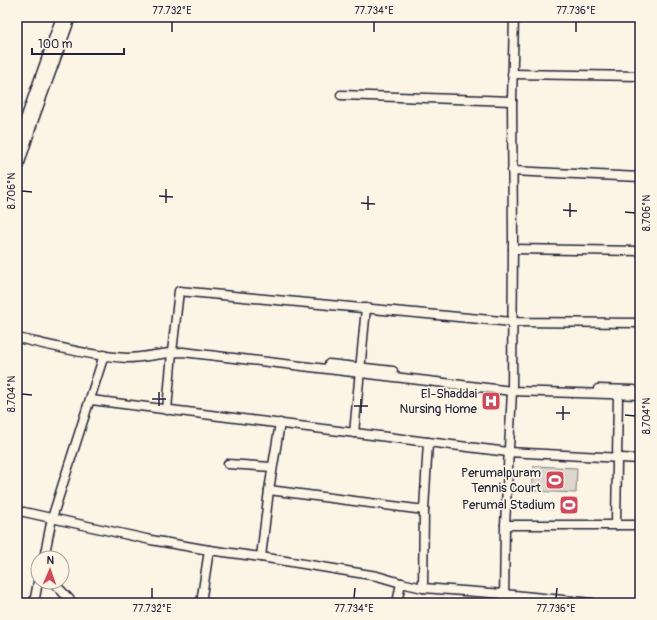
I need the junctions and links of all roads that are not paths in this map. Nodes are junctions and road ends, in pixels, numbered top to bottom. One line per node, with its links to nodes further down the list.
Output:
1 (62, 17): 8 (main road)
2 (70, 17): 9 (main road)
3 (514, 17): 4 (street)
4 (512, 74): 5 (street); 7 (street)
5 (640, 76)
6 (341, 95): 7 (street)
7 (512, 101): 10 (street)
8 (17, 145)
9 (17, 166)
10 (512, 171): 11 (street); 12 (street)
11 (640, 177)
12 (513, 249): 13 (street); 15 (street)
13 (640, 251)
14 (366, 308): 15 (street); 19 (street); 21 (street)
15 (512, 322): 16 (street); 22 (street)
16 (640, 323)
17 (17, 334): 19 (street)
18 (17, 338): 20 (street)
19 (172, 350): 20 (street); 21 (street); 27 (street)
20 (104, 355): 26 (street)
21 (360, 370): 22 (street); 29 (street)
22 (512, 389): 23 (street); 24 (street); 31 (street)
23 (640, 390)
24 (618, 395): 25 (street); 32 (street)
25 (640, 395)
26 (91, 400): 27 (street); 39 (street)
27 (167, 410): 28 (street)
28 (280, 423): 29 (street); 35 (street)
29 (354, 433): 30 (street)
30 (428, 442): 31 (street); 37 (street)
31 (508, 452): 32 (street); 42 (street)
32 (618, 458): 33 (street); 40 (street)
33 (640, 459)
34 (228, 464): 35 (street)
35 (272, 467): 36 (street)
36 (269, 490): 37 (street); 45 (street)
37 (424, 510): 47 (street)
38 (17, 512): 39 (street)
39 (52, 518): 43 (street); 44 (street)
40 (616, 525): 41 (street); 42 (street)
41 (640, 525)
42 (505, 526): 50 (street)
43 (46, 550)
44 (209, 550): 45 (street); 53 (street)
45 (261, 557): 46 (street)
46 (401, 583): 47 (street); 54 (street)
47 (423, 588): 50 (street)
48 (36, 590): 51 (street)
49 (60, 590): 52 (street)
50 (504, 594): 55 (street); 56 (street)
51 (34, 603)
52 (73, 603)
53 (201, 603)
54 (397, 603)
55 (504, 603)
56 (592, 603)

